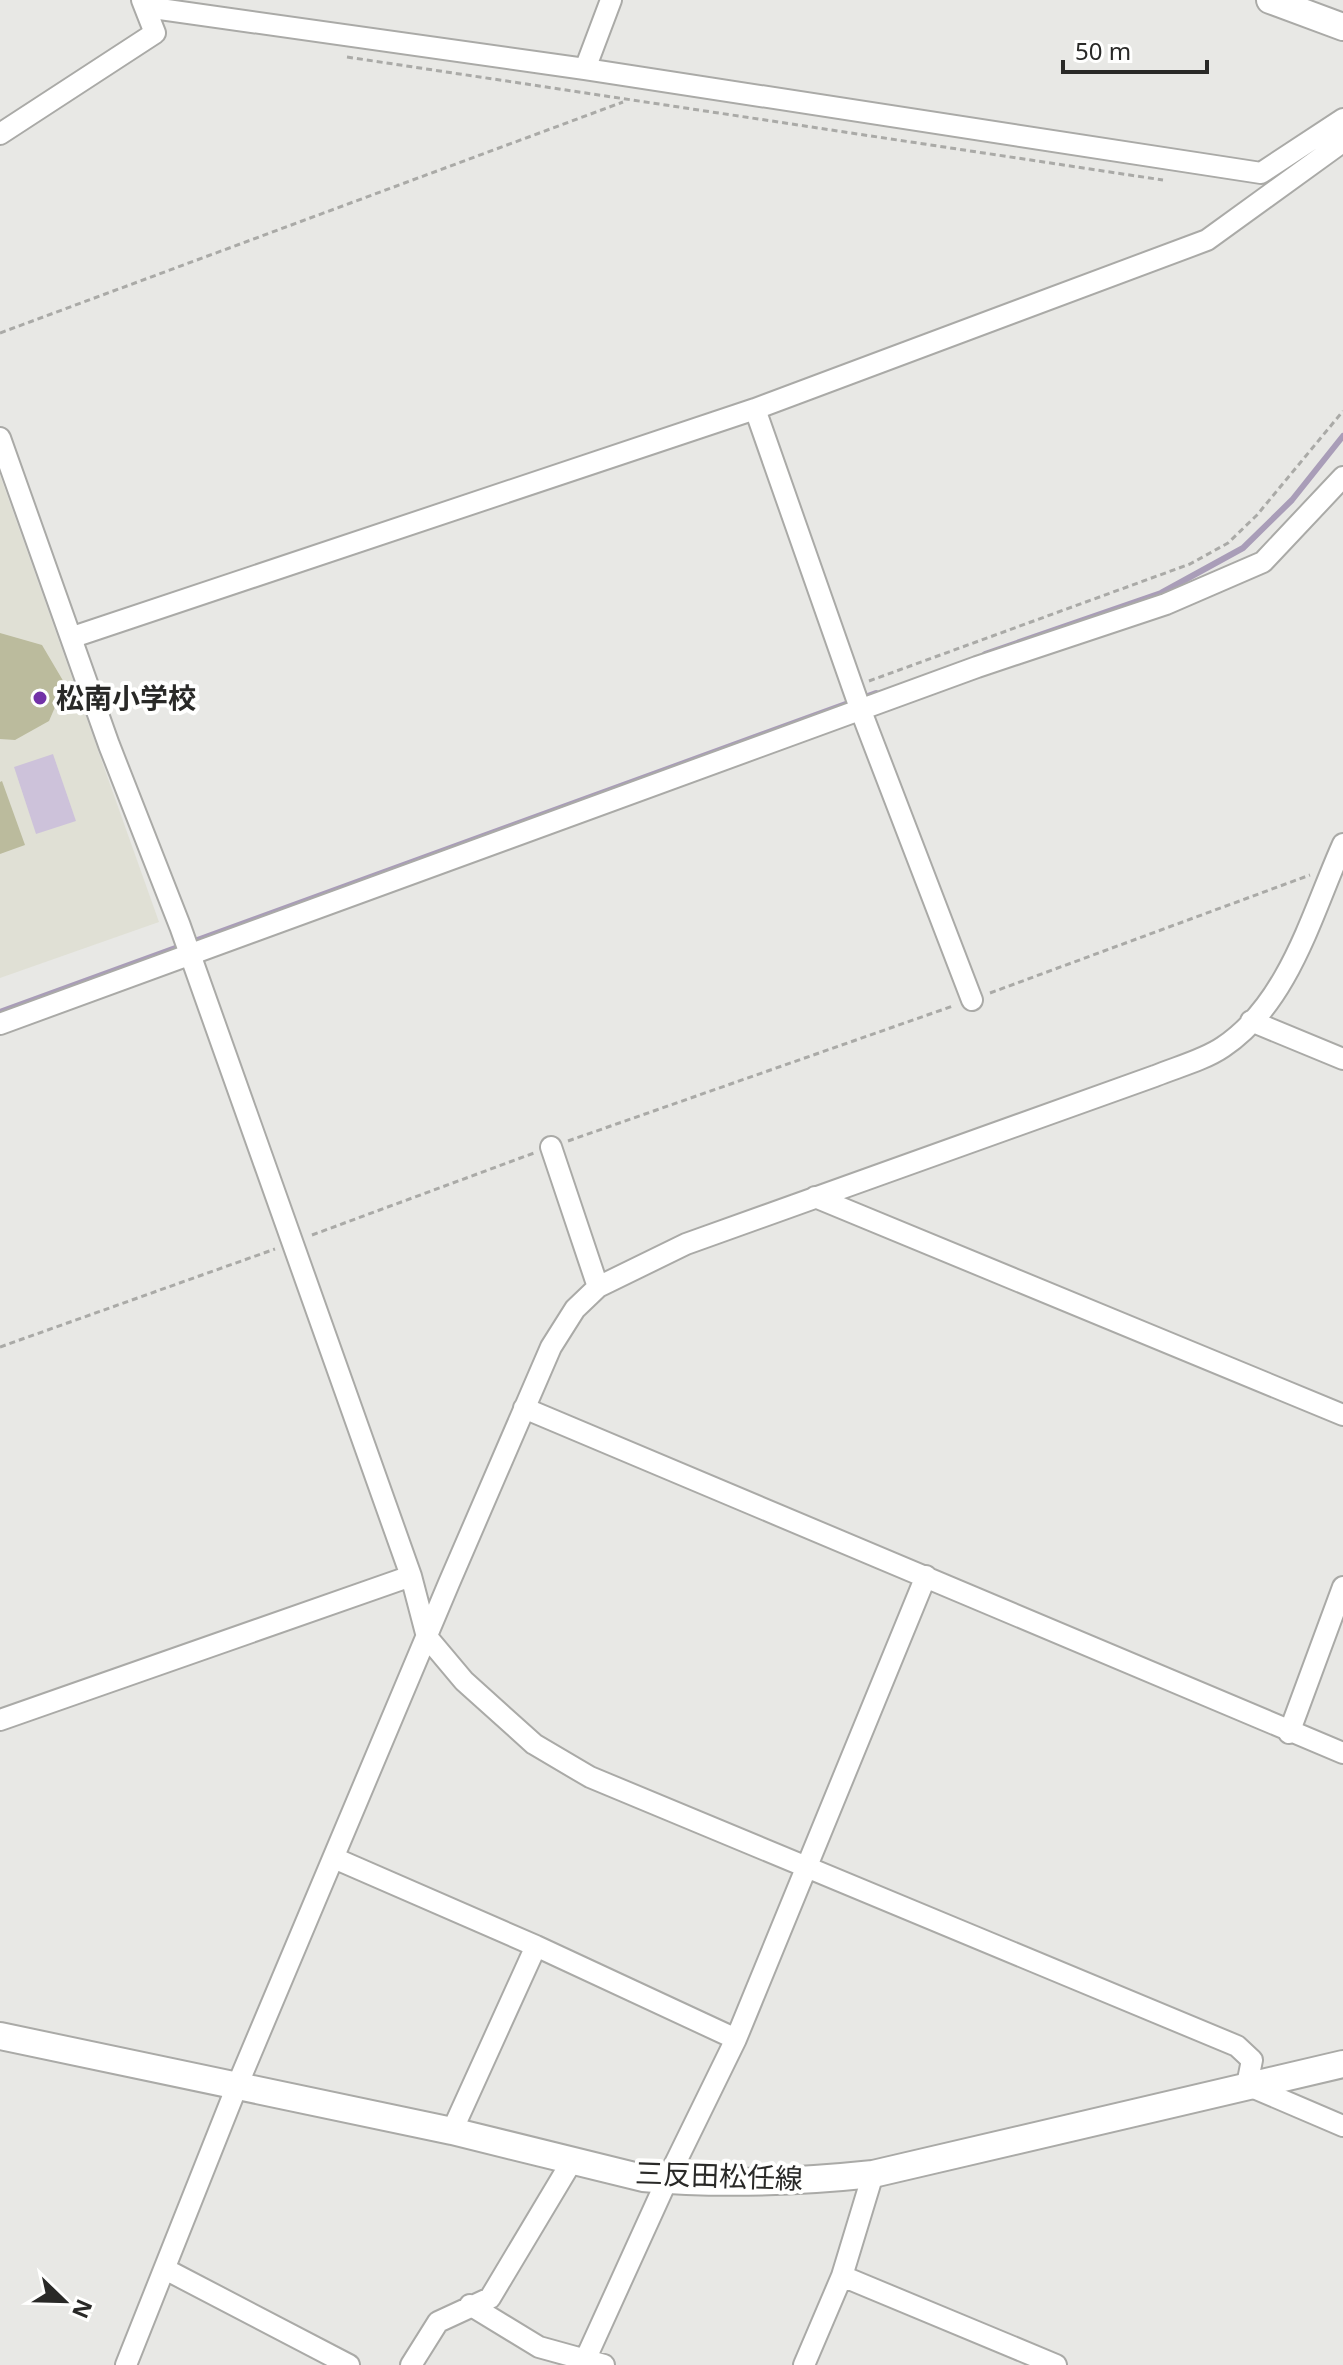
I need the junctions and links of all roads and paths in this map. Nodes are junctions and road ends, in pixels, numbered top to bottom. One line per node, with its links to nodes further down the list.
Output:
1 (611, 0): 6 (street)
2 (1270, 0): 4 (main road)
3 (144, 3): 6 (street); 9 (street)
4 (1343, 27)
5 (344, 57): 7 (path)
6 (585, 69): 8 (street)
7 (626, 101): 10 (path); 11 (path)
8 (1341, 121): 12 (street)
9 (0, 134)
10 (1175, 181)
11 (0, 333)
12 (755, 409): 16 (street); 17 (street)
13 (1343, 411): 17 (path)
14 (0, 438): 16 (street)
15 (1343, 477): 17 (street)
16 (73, 637): 20 (street)
17 (857, 701): 20 (street); 21 (street)
18 (1343, 844): 19 (street)
19 (1333, 866): 21 (path); 22 (street)
20 (190, 956): 23 (street); 27 (street)
21 (972, 1000): 25 (path)
22 (1251, 1021): 24 (street); 26 (street)
23 (0, 1024)
24 (1343, 1059)
25 (551, 1147): 27 (path); 28 (street)
26 (815, 1197): 28 (street); 31 (street)
27 (292, 1243): 29 (path); 32 (street)
28 (598, 1287): 30 (street)
29 (0, 1347)
30 (524, 1408): 33 (street); 35 (street)
31 (1343, 1415)
32 (411, 1576): 35 (street); 36 (street)
33 (926, 1576): 37 (street); 40 (street)
34 (1343, 1587): 37 (street)
35 (427, 1637): 39 (street); 40 (street)
36 (0, 1720)
37 (1289, 1733): 38 (street)
38 (1343, 1753)
39 (334, 1858): 41 (street); 46 (street)
40 (806, 1867): 43 (street); 45 (street)
41 (536, 1946): 43 (street); 48 (street)
42 (0, 2036): 46 (main road, 三反田松任線)
43 (736, 2039): 51 (street)
44 (1343, 2064): 45 (main road, 三反田松任線)
45 (1247, 2085): 47 (street); 50 (main road, 三反田松任線)
46 (237, 2086): 48 (main road, 三反田松任線); 52 (street)
47 (1343, 2126)
48 (452, 2131): 49 (main road, 三反田松任線)
49 (572, 2161): 51 (main road, 三反田松任線); 54 (street)
50 (873, 2174): 51 (main road, 三反田松任線); 53 (street)
51 (667, 2180): 56 (street)
52 (165, 2269): 57 (street); 58 (street)
53 (842, 2276): 60 (street); 61 (street)
54 (470, 2305): 55 (street); 59 (street)
55 (534, 2356): 56 (street)
56 (595, 2361)
57 (126, 2365)
58 (349, 2365)
59 (411, 2365)
60 (804, 2365)
61 (1056, 2365)

